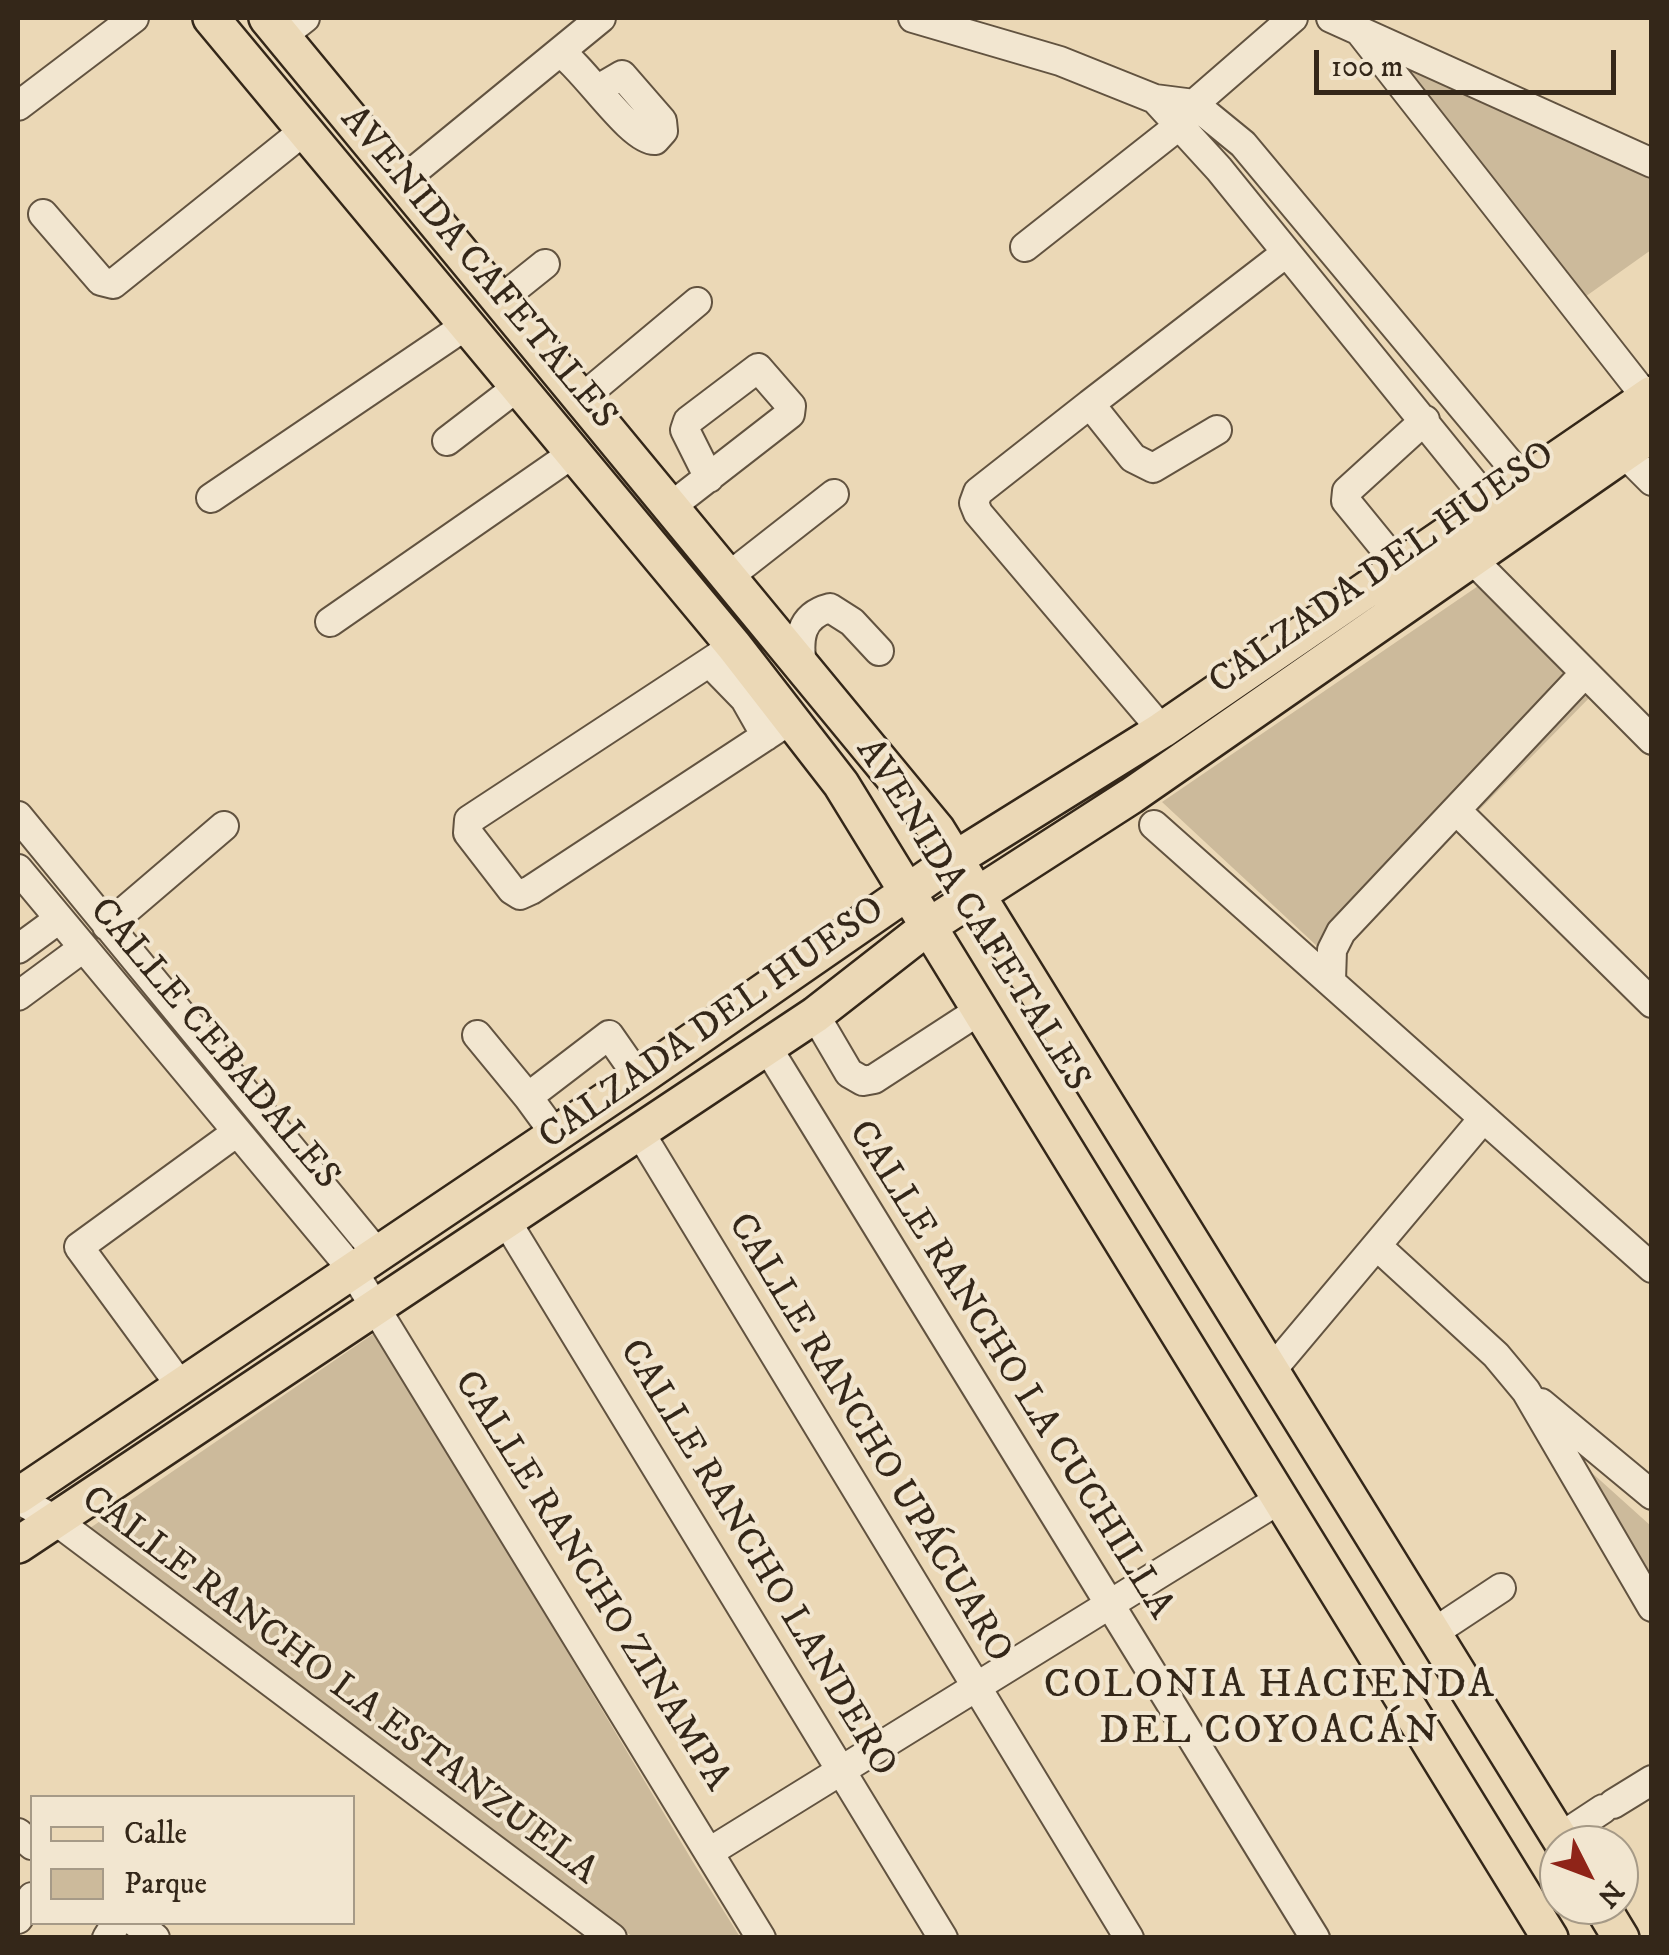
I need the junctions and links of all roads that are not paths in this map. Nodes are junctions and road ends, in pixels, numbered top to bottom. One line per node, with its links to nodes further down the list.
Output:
1 (134, 18): 10 (street)
2 (211, 18): 12 (main road, AVENIDA CAFETALES)
3 (602, 18): 8 (street)
4 (913, 18): 11 (street)
5 (1293, 18): 11 (street)
6 (1344, 23): 13 (street); 23 (street)
7 (285, 24): 14 (main road, AVENIDA CAFETALES)
8 (560, 52): 9 (street); 14 (street)
9 (598, 88)
10 (18, 106)
11 (1188, 114): 16 (street); 17 (street); 33 (street)
12 (305, 130): 15 (street); 21 (main road, AVENIDA CAFETALES)
13 (1652, 163)
14 (402, 181): 19 (main road, AVENIDA CAFETALES)
15 (43, 214)
16 (1025, 247)
17 (1286, 253): 25 (street); 26 (street)
18 (545, 264): 19 (street)
19 (500, 300): 24 (main road, AVENIDA CAFETALES)
20 (697, 302): 24 (street)
21 (468, 324): 22 (main road, AVENIDA CAFETALES); 34 (street)
22 (520, 385): 28 (street); 29 (main road, AVENIDA CAFETALES)
23 (1649, 396): 33 (main road, CALZADA DEL HUESO)
24 (582, 398): 35 (main road, AVENIDA CAFETALES)
25 (1090, 404): 27 (street); 46 (street)
26 (1425, 420): 36 (street); 38 (street)
27 (1216, 430)
28 (447, 441)
29 (575, 452): 40 (street); 42 (main road, AVENIDA CAFETALES)
30 (1643, 461): 33 (main road, CALZADA DEL HUESO)
31 (708, 478): 35 (street)
32 (834, 494): 39 (street)
33 (1535, 494): 36 (main road, CALZADA DEL HUESO)
34 (210, 498)
35 (669, 508): 39 (main road, AVENIDA CAFETALES)
36 (1501, 517): 37 (main road, CALZADA DEL HUESO)
37 (1460, 547): 38 (main road, CALZADA DEL HUESO); 44 (street); 55 (main road, CALZADA DEL HUESO)
38 (1399, 566): 46 (main road, CALZADA DEL HUESO)
39 (728, 577): 43 (main road, AVENIDA CAFETALES)
40 (330, 622)
41 (879, 651): 43 (street)
42 (721, 655): 45 (main road, AVENIDA CAFETALES); 45 (street)
43 (802, 667): 52 (main road, AVENIDA CAFETALES)
44 (1584, 674): 47 (street); 48 (street)
45 (779, 728): 54 (main road, AVENIDA CAFETALES)
46 (1162, 730): 52 (main road, CALZADA DEL HUESO)
47 (1652, 740)
48 (1456, 812): 61 (street); 63 (street)
49 (18, 816): 57 (street)
50 (1154, 825): 61 (street)
51 (224, 826): 57 (street)
52 (955, 858): 54 (main road, CALZADA DEL HUESO); 55 (main road, AVENIDA CAFETALES)
53 (18, 869): 56 (street, CALLE CEBADALES)
54 (908, 891): 58 (main road, AVENIDA CAFETALES); 68 (main road, CALZADA DEL HUESO)
55 (977, 894): 58 (main road, CALZADA DEL HUESO); 81 (main road, AVENIDA CAFETALES)
56 (59, 919): 59 (street, CALLE CEBADALES); 60 (street)
57 (107, 926): 74 (street)
58 (929, 926): 64 (main road, AVENIDA CAFETALES); 65 (main road, CALZADA DEL HUESO)
59 (83, 948): 62 (street); 71 (street, CALLE CEBADALES)
60 (18, 949)
61 (1330, 980): 70 (street)
62 (18, 996)
63 (1652, 1004)
64 (980, 1010): 65 (street); 86 (main road, AVENIDA CAFETALES)
65 (815, 1014): 67 (main road, CALZADA DEL HUESO)
66 (477, 1035): 69 (street)
67 (766, 1047): 72 (main road, CALZADA DEL HUESO); 90 (street, CALLE RANCHO LA CUCHILLA)
68 (640, 1078): 69 (street); 73 (main road, CALZADA DEL HUESO)
69 (528, 1097): 73 (street)
70 (1482, 1120): 77 (street); 79 (street)
71 (237, 1132): 75 (street, CALLE CEBADALES); 82 (street)
72 (639, 1132): 76 (main road, CALZADA DEL HUESO); 93 (street, CALLE RANCHO UPÁCUARO)
73 (555, 1134): 78 (main road, CALZADA DEL HUESO)
74 (301, 1161): 75 (street); 78 (street)
75 (277, 1180): 78 (street, CALLE CEBADALES)
76 (506, 1219): 80 (main road, CALZADA DEL HUESO); 94 (street, CALLE RANCHO LANDERO)
77 (1376, 1246): 81 (street); 83 (street)
78 (364, 1260): 80 (street, CALLE RANCHO ZINAMPA); 82 (main road, CALZADA DEL HUESO)
79 (1652, 1268)
80 (376, 1305): 87 (main road, CALZADA DEL HUESO); 98 (street, CALLE RANCHO ZINAMPA)
81 (1271, 1370): 92 (main road, AVENIDA CAFETALES)
82 (180, 1385): 85 (main road, CALZADA DEL HUESO)
83 (1526, 1391): 84 (street); 91 (street)
84 (1652, 1495)
85 (18, 1498): 87 (street, CALLE RANCHO LA ESTANZUELA)
86 (1280, 1499): 90 (street); 104 (main road, AVENIDA CAFETALES)
87 (55, 1520): 88 (main road, CALZADA DEL HUESO); 99 (street, CALLE RANCHO LA ESTANZUELA)
88 (18, 1545)
89 (1502, 1588): 92 (street)
90 (1110, 1605): 93 (street); 103 (street, CALLE RANCHO LA CUCHILLA)
91 (1652, 1607)
92 (1432, 1632): 96 (main road, AVENIDA CAFETALES)
93 (976, 1690): 94 (street); 102 (street, CALLE RANCHO UPÁCUARO)
94 (842, 1772): 98 (street); 101 (street, CALLE RANCHO LANDERO)
95 (1652, 1780): 97 (street)
96 (1551, 1825)
97 (1582, 1825)
98 (712, 1851): 100 (street, CALLE RANCHO ZINAMPA)
99 (612, 1938)
100 (762, 1938)
101 (944, 1938)
102 (1129, 1938)
103 (1315, 1938)
104 (1550, 1938)

